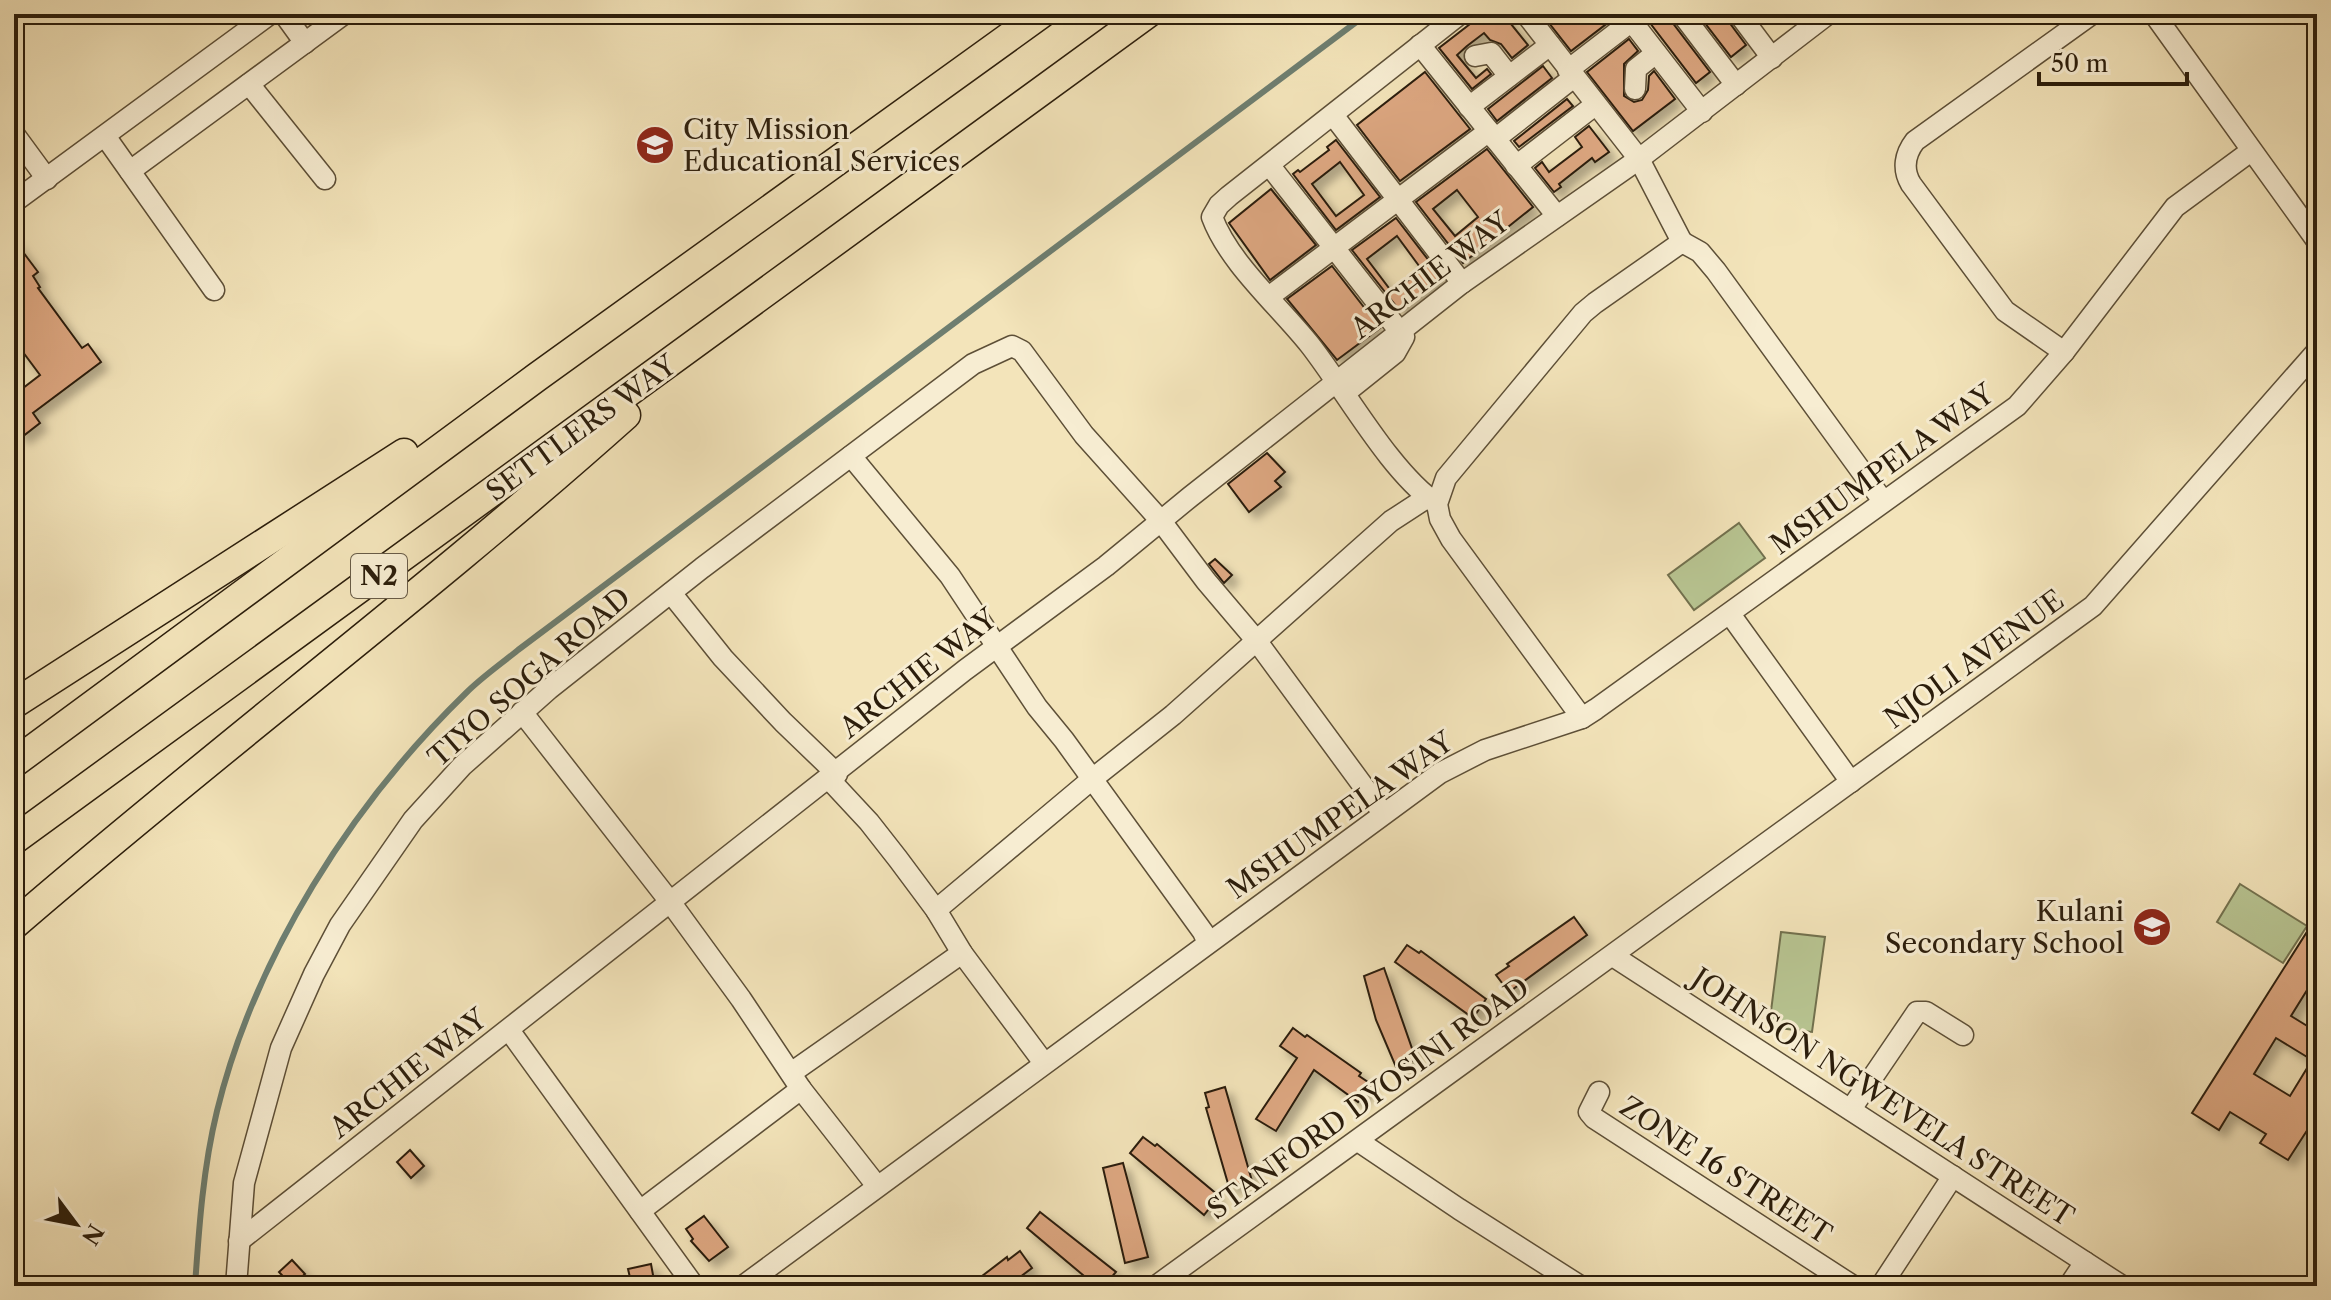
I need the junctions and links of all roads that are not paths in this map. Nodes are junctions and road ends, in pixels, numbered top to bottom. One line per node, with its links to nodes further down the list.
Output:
1 (270, 14): 31 (street)
2 (284, 14): 14 (street)
3 (344, 14): 14 (street)
4 (1041, 14): 52 (highway, N2)
5 (1147, 14): 48 (highway, SETTLERS WAY / N2)
6 (1460, 14): 15 (street)
7 (1526, 14): 16 (street)
8 (1682, 14): 23 (street)
9 (1739, 14): 19 (street)
10 (1828, 14): 19 (street, ARCHIE WAY)
11 (2092, 14): 51 (street)
12 (2154, 14): 32 (street)
13 (1633, 16): 17 (street); 20 (street)
14 (305, 43): 22 (street)
15 (1420, 45): 26 (street); 28 (street)
16 (1550, 45): 20 (street); 21 (street)
17 (1656, 53): 24 (street); 27 (street)
18 (1475, 56): 21 (street)
19 (1772, 58): 23 (street, ARCHIE WAY)
20 (1571, 73): 25 (street); 30 (street)
21 (1509, 76): 26 (street)
22 (249, 84): 36 (street); 38 (street)
23 (1736, 85): 27 (street, ARCHIE WAY)
24 (1635, 89)
25 (1595, 105): 33 (street); 35 (street)
26 (1469, 107): 30 (street)
27 (1702, 112): 33 (street, ARCHIE WAY)
28 (1333, 115): 34 (street); 39 (street)
29 (14, 134): 37 (street)
30 (1492, 135): 35 (street); 39 (street)
31 (105, 136): 36 (street); 37 (street)
32 (2251, 151): 42 (street); 51 (street, MSHUMPELA WAY)
33 (1639, 159): 41 (street, ARCHIE WAY); 43 (street)
34 (1270, 166): 44 (street); 47 (street)
35 (1516, 166): 41 (street)
36 (130, 171): 46 (street)
37 (47, 179): 40 (street)
38 (325, 179)
39 (1398, 199): 44 (street); 45 (street)
40 (14, 202)
41 (1557, 216): 45 (street, ARCHIE WAY)
42 (2317, 241)
43 (1682, 242): 55 (street); 56 (street)
44 (1332, 248): 47 (street); 49 (street)
45 (1462, 283): 49 (street, ARCHIE WAY)
46 (214, 290)
47 (1270, 296): 53 (street)
48 (743, 311): 70 (highway, SETTLERS WAY / N2); 73 (highway)
49 (1402, 331): 53 (street, ARCHIE WAY)
50 (2317, 351): 68 (street, NJOLI AVENUE)
51 (2064, 352): 56 (street, MSHUMPELA WAY)
52 (537, 377): 62 (highway); 65 (highway, N2)
53 (1341, 387): 55 (street); 57 (street, ARCHIE WAY)
54 (851, 456): 57 (street, TIYO SOGA ROAD); 58 (street, TIYO SOGA ROAD); 61 (street)
55 (1432, 500): 60 (street); 64 (street)
56 (1883, 501): 59 (street, MSHUMPELA WAY)
57 (1161, 521): 60 (street); 61 (street, ARCHIE WAY)
58 (671, 593): 63 (street, TIYO SOGA ROAD); 66 (street)
59 (1730, 614): 64 (street, MSHUMPELA WAY); 68 (street)
60 (1256, 640): 67 (street); 69 (street)
61 (997, 646): 66 (street, ARCHIE WAY); 67 (street)
62 (14, 704)
63 (522, 712): 71 (street); 87 (street, TIYO SOGA ROAD)
64 (1582, 718): 69 (street, MSHUMPELA WAY)
65 (14, 763)
66 (833, 776): 71 (street, ARCHIE WAY); 72 (street)
67 (1091, 780): 72 (street); 74 (street)
68 (1851, 782): 76 (street, NJOLI AVENUE)
69 (1383, 813): 74 (street, MSHUMPELA WAY)
70 (14, 840)
71 (671, 903): 77 (street, ARCHIE WAY); 80 (street)
72 (936, 910): 75 (street)
73 (14, 925)
74 (1208, 943): 79 (street, MSHUMPELA WAY)
75 (962, 953): 79 (street); 80 (street)
76 (1613, 956): 82 (street, JOHNSON NGWEVELA STREET); 83 (street, STANFORD DYOSINI ROAD)
77 (509, 1030): 86 (street); 87 (street, ARCHIE WAY)
78 (1963, 1035): 82 (street)
79 (1044, 1063): 85 (street, MSHUMPELA WAY)
80 (796, 1081): 85 (street); 86 (street)
81 (1599, 1092): 94 (street, ZONE 16 STREET)
82 (1851, 1109): 84 (street, JOHNSON NGWEVELA STREET)
83 (1358, 1141): 92 (street, STANFORD DYOSINI ROAD); 93 (street)
84 (1953, 1176): 88 (street, JOHNSON NGWEVELA STREET); 95 (street)
85 (877, 1186): 91 (street, MSHUMPELA WAY)
86 (643, 1217): 90 (street)
87 (239, 1241): 89 (street, TIYO SOGA ROAD)
88 (2085, 1262): 96 (street); 97 (street, JOHNSON NGWEVELA STREET)
89 (236, 1286)
90 (694, 1286)
91 (743, 1286)
92 (1156, 1286)
93 (1580, 1286)
94 (1853, 1286)
95 (1881, 1286)
96 (2069, 1286)
97 (2122, 1286)

